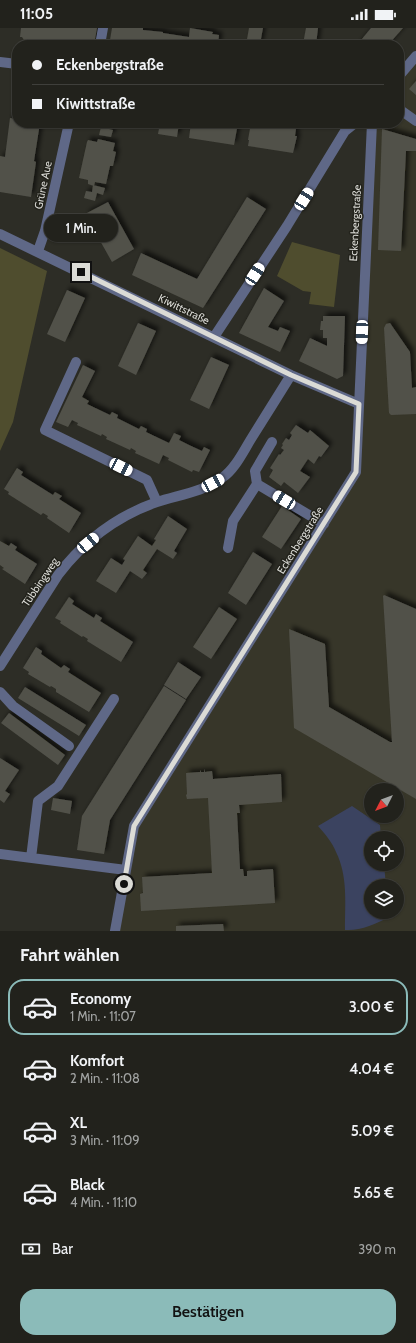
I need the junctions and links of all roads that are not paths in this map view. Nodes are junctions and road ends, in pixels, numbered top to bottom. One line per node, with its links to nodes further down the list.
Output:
1 (103, 28): 2 (street)
2 (101, 40)
3 (416, 56): 6 (street)
4 (0, 62): 5 (street)
5 (12, 63)
6 (404, 70)
7 (404, 113): 8 (street)
8 (416, 121)
9 (68, 128): 13 (street, Grüne Aue)
10 (350, 128): 14 (street)
11 (372, 128): 17 (street, Eckenbergstraße)
12 (0, 234): 13 (street, Kiwittstraße)
13 (38, 251): 14 (street, Kiwittstraße)
14 (214, 337): 16 (street, Kiwittstraße)
15 (76, 362): 20 (street)
16 (291, 375): 17 (street, Kiwittstraße); 20 (street, Tübbingweg)
17 (359, 404): 21 (street, Eckenbergstraße)
18 (272, 442): 19 (street)
19 (257, 484): 21 (street); 22 (street)
20 (157, 502): 23 (street, Tübbingweg)
21 (324, 524): 29 (street, Eckenbergstraße)
22 (228, 548)
23 (0, 666)
24 (0, 692): 26 (street)
25 (114, 699): 28 (street)
26 (69, 746)
27 (0, 854): 28 (street)
28 (30, 858): 29 (street)
29 (126, 870): 30 (street, Eckenbergstraße)
30 (116, 931)

